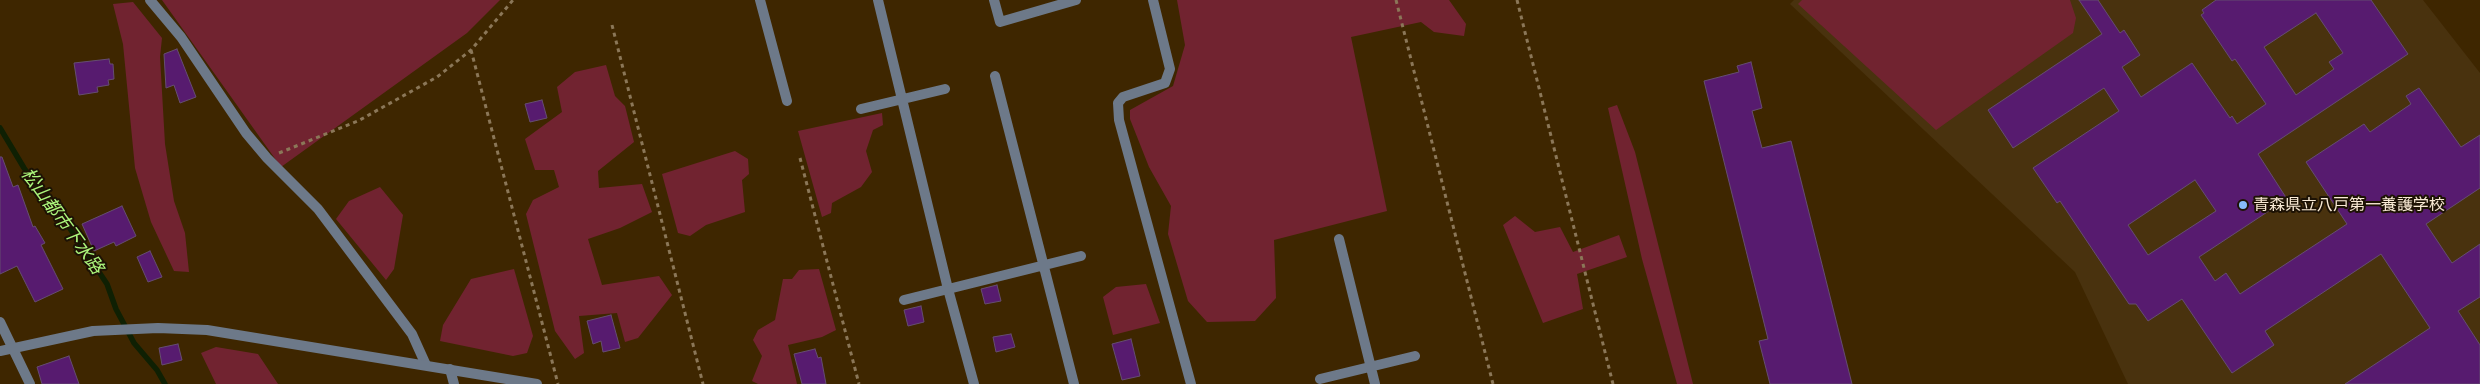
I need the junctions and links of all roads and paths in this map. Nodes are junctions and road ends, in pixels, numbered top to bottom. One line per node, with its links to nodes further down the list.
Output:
1 (150, 0): 17 (street)
2 (513, 0): 11 (path)
3 (760, 0): 15 (street)
4 (878, 0): 14 (street)
5 (994, 0): 6 (street)
6 (1076, 0)
7 (1153, 0): 40 (street)
8 (1396, 0): 42 (path)
9 (1517, 0): 43 (path)
10 (612, 25): 36 (path)
11 (471, 50): 17 (path); 35 (path)
12 (995, 76): 21 (street)
13 (945, 89): 14 (street)
14 (904, 99): 16 (street); 22 (street)
15 (786, 101)
16 (861, 109)
17 (267, 158): 28 (street)
18 (800, 158): 37 (path)
19 (1339, 239): 29 (street)
20 (1081, 256): 21 (street)
21 (1043, 266): 22 (street); 39 (street)
22 (948, 289): 23 (street); 38 (street)
23 (904, 300)
24 (0, 322): 25 (street)
25 (12, 347): 26 (street); 28 (street); 32 (street)
26 (0, 351)
27 (1415, 356): 29 (street)
28 (426, 365): 30 (street)
29 (1371, 367): 31 (street); 41 (street)
30 (450, 369): 33 (street); 34 (street)
31 (1320, 379)
32 (30, 384)
33 (454, 384)
34 (538, 384)
35 (558, 384)
36 (703, 384)
37 (859, 384)
38 (974, 384)
39 (1074, 384)
40 (1191, 384)
41 (1375, 384)
42 (1493, 384)
43 (1613, 384)

